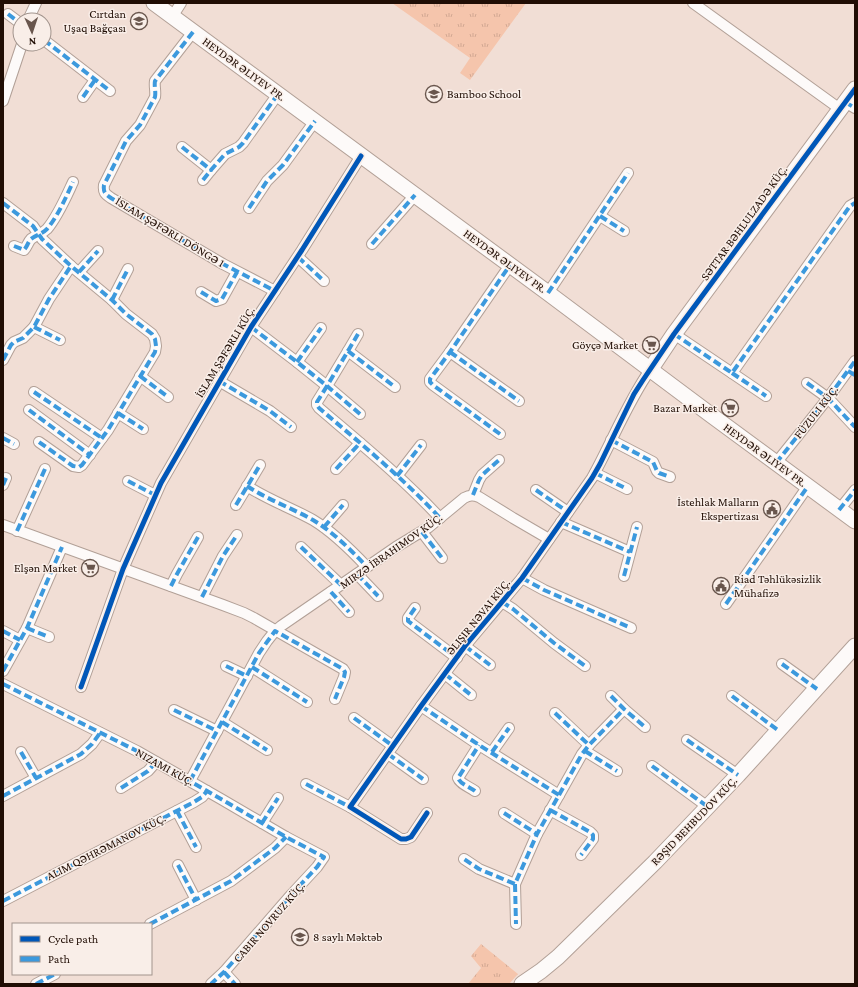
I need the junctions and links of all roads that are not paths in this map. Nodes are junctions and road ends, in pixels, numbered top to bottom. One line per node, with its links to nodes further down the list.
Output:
1 (154, 3): 6 (main road, HEYDƏR ƏLIYEV PR.)
2 (181, 3): 6 (street)
3 (693, 3): 16 (street)
4 (8, 14): 5 (street)
5 (12, 17)
6 (172, 17): 7 (main road, HEYDƏR ƏLIYEV PR.)
7 (193, 32): 13 (main road, HEYDƏR ƏLIYEV PR.); 39 (street, İSLAM ŞƏFƏRLI DÖNGƏ 1)
8 (52, 46): 10 (street)
9 (19, 52): 15 (street)
10 (95, 80): 12 (street); 14 (street)
11 (855, 89): 16 (main road, SƏTTAR BƏHLULZADƏ KÜÇ.)
12 (110, 91)
13 (278, 94): 17 (main road, HEYDƏR ƏLIYEV PR.); 20 (street)
14 (83, 96)
15 (3, 101)
16 (847, 106): 49 (main road, SƏTTAR BƏHLULZADƏ KÜÇ.)
17 (315, 121): 19 (main road, HEYDƏR ƏLIYEV PR.); 27 (street)
18 (182, 147): 20 (street)
19 (362, 156): 24 (main road, HEYDƏR ƏLIYEV PR.); 34 (street, İSLAM ŞƏFƏRLI KÜÇ.)
20 (211, 170): 22 (street)
21 (628, 173): 28 (street)
22 (203, 180)
23 (73, 182): 30 (street)
24 (415, 195): 31 (street); 35 (main road, HEYDƏR ƏLIYEV PR.)
25 (3, 203): 30 (street)
26 (855, 203): 57 (street)
27 (249, 208)
28 (600, 216): 29 (street); 43 (street)
29 (624, 230)
30 (39, 235): 32 (street); 36 (street)
31 (372, 244)
32 (14, 246)
33 (98, 251): 38 (street)
34 (298, 256): 40 (street); 41 (street, İSLAM ŞƏFƏRLI KÜÇ.)
35 (510, 265): 43 (main road, HEYDƏR ƏLIYEV PR.); 52 (street)
36 (71, 266): 38 (street); 45 (street)
37 (128, 269): 44 (street)
38 (79, 272): 44 (street)
39 (237, 272): 41 (street, İSLAM ŞƏFƏRLI DÖNGƏ 1); 42 (street)
40 (324, 281)
41 (275, 291): 46 (street, İSLAM ŞƏFƏRLI KÜÇ.)
42 (201, 292)
43 (548, 293): 56 (main road, HEYDƏR ƏLIYEV PR.)
44 (112, 300): 59 (street)
45 (34, 327): 50 (street); 53 (street)
46 (251, 327): 55 (street); 60 (street, İSLAM ŞƏFƏRLI KÜÇ.)
47 (322, 328): 55 (street)
48 (358, 334): 51 (street)
49 (674, 334): 56 (main road, SƏTTAR BƏHLULZADƏ KÜÇ.); 57 (street)
50 (60, 340)
51 (348, 351): 62 (street); 63 (street)
52 (450, 352): 68 (street); 75 (street)
53 (3, 360)
54 (855, 361): 58 (street, FÜZULI KÜÇ.)
55 (297, 362): 62 (street)
56 (650, 370): 78 (street, ƏLIŞIR NƏVAI KÜÇ.); 85 (main road, HEYDƏR ƏLIYEV PR.)
57 (732, 373): 65 (street)
58 (852, 373): 67 (street, FÜZULI KÜÇ.)
59 (140, 376): 66 (street); 70 (street)
60 (219, 381): 72 (street); 99 (street, İSLAM ŞƏFƏRLI KÜÇ.)
61 (807, 383): 67 (street)
62 (327, 386): 71 (street); 80 (street)
63 (395, 387)
64 (34, 392): 77 (street)
65 (766, 396)
66 (168, 397)
67 (828, 398): 73 (street); 85 (street, FÜZULI KÜÇ.)
68 (518, 402)
69 (29, 410): 83 (street)
70 (118, 413): 74 (street); 77 (street)
71 (360, 414)
72 (291, 427)
73 (855, 427)
74 (143, 429)
75 (500, 434)
76 (3, 438): 81 (street)
77 (102, 438): 83 (street)
78 (611, 440): 89 (street, ƏLIŞIR NƏVAI KÜÇ.); 91 (street)
79 (39, 442): 83 (street)
80 (360, 443): 88 (street); 90 (street)
81 (14, 444)
82 (421, 445): 90 (street)
83 (90, 456)
84 (499, 460): 98 (street)
85 (776, 463): 94 (main road, HEYDƏR ƏLIYEV PR.)
86 (260, 465): 93 (street)
87 (45, 469): 110 (street)
88 (336, 469)
89 (595, 473): 95 (street); 103 (street, ƏLIŞIR NƏVAI KÜÇ.)
90 (397, 476): 104 (street)
91 (670, 477)
92 (128, 481): 99 (street)
93 (247, 486): 100 (street); 108 (street)
94 (808, 486): 102 (main road, HEYDƏR ƏLIYEV PR.); 130 (street)
95 (627, 489)
96 (536, 490): 103 (street)
97 (855, 490): 102 (street)
98 (473, 495): 104 (street, MIRZƏ İBRAHIMOV KÜÇ.); 114 (street)
99 (155, 496): 120 (street, İSLAM ŞƏFƏRLI KÜÇ.)
100 (236, 504)
101 (343, 505): 108 (street)
102 (839, 510): 105 (main road, HEYDƏR ƏLIYEV PR.)
103 (568, 512): 106 (street, ƏLIŞIR NƏVAI KÜÇ.)
104 (440, 518): 111 (street, MIRZƏ İBRAHIMOV KÜÇ.)
105 (855, 521)
106 (561, 522): 114 (street, ƏLIŞIR NƏVAI KÜÇ.); 117 (street)
107 (3, 525): 110 (street)
108 (324, 527): 119 (street)
109 (637, 527): 117 (street)
110 (17, 531): 115 (street)
111 (422, 532): 118 (street); 119 (street, MIRZƏ İBRAHIMOV KÜÇ.)
112 (236, 535): 128 (street)
113 (198, 537): 124 (street)
114 (549, 539): 123 (street, ƏLIŞIR NƏVAI KÜÇ.)
115 (62, 547): 120 (street); 133 (street)
116 (301, 547): 125 (street)
117 (630, 552): 122 (street)
118 (442, 558)
119 (367, 567): 121 (street, MIRZƏ İBRAHIMOV KÜÇ.)
120 (123, 569): 124 (street); 150 (street, İSLAM ŞƏFƏRLI KÜÇ.)
121 (357, 574): 125 (street, MIRZƏ İBRAHIMOV KÜÇ.); 127 (street)
122 (624, 576)
123 (522, 578): 129 (street, ƏLIŞIR NƏVAI KÜÇ.); 134 (street)
124 (171, 586): 128 (street)
125 (341, 586): 126 (street, MIRZƏ İBRAHIMOV KÜÇ.)
126 (331, 592): 132 (street); 136 (street, MIRZƏ İBRAHIMOV KÜÇ.)
127 (378, 596)
128 (202, 597): 136 (street)
129 (502, 602): 139 (street, ƏLIŞIR NƏVAI KÜÇ.); 145 (street)
130 (726, 604)
131 (415, 608): 141 (street)
132 (349, 612)
133 (27, 628): 137 (street); 138 (street)
134 (631, 628)
135 (3, 631): 138 (street)
136 (275, 631): 147 (street, MIRZƏ İBRAHIMOV KÜÇ.); 155 (street)
137 (49, 637)
138 (20, 640): 146 (street)
139 (465, 646): 141 (street, ƏLIŞIR NƏVAI KÜÇ.); 143 (street)
140 (855, 646): 151 (main road, RƏŞID BEHBUDOV KÜÇ.)
141 (457, 658): 148 (street, ƏLIŞIR NƏVAI KÜÇ.)
142 (782, 664): 151 (street)
143 (490, 665)
144 (226, 666): 147 (street)
145 (585, 666)
146 (3, 671)
147 (249, 671): 156 (street); 162 (street, MIRZƏ İBRAHIMOV KÜÇ.)
148 (445, 674): 152 (street); 157 (street, ƏLIŞIR NƏVAI KÜÇ.)
149 (5, 687): 167 (street, NIZAMI KÜÇ.)
150 (81, 687)
151 (817, 689): 166 (main road, RƏŞID BEHBUDOV KÜÇ.)
152 (470, 695)
153 (611, 696): 158 (street)
154 (732, 696): 166 (street)
155 (335, 699)
156 (307, 702)
157 (421, 706): 169 (street); 172 (street, ƏLIŞIR NƏVAI KÜÇ.)
158 (624, 709): 163 (street); 170 (street)
159 (174, 710): 165 (street)
160 (555, 714): 170 (street)
161 (354, 718): 172 (street)
162 (222, 722): 165 (street, MIRZƏ İBRAHIMOV KÜÇ.); 171 (street)
163 (644, 727)
164 (508, 728): 174 (street)
165 (217, 731): 181 (street, MIRZƏ İBRAHIMOV KÜÇ.)
166 (778, 731): 178 (main road, RƏŞID BEHBUDOV KÜÇ.)
167 (100, 733): 175 (street, NIZAMI KÜÇ.); 179 (street)
168 (687, 740): 178 (street)
169 (479, 745): 174 (street); 185 (street)
170 (587, 748): 177 (street); 186 (street)
171 (267, 750)
172 (390, 750): 180 (street); 189 (street, ƏLIŞIR NƏVAI KÜÇ.)
173 (21, 752): 179 (street)
174 (492, 752): 186 (street)
175 (156, 762): 181 (street, NIZAMI KÜÇ.); 183 (street)
176 (652, 766): 190 (street)
177 (617, 771)
178 (738, 775): 190 (main road, RƏŞID BEHBUDOV KÜÇ.)
179 (36, 778): 187 (street)
180 (424, 779)
181 (190, 781): 184 (street, NIZAMI KÜÇ.)
182 (306, 784): 189 (street)
183 (121, 788)
184 (207, 791): 192 (street, ALIM QƏHRƏMANOV KÜÇ.); 195 (street, NIZAMI KÜÇ.)
185 (475, 791)
186 (559, 795): 191 (street)
187 (3, 796)
188 (278, 798): 195 (street)
189 (350, 807): 193 (street)
190 (708, 807): 213 (main road, RƏŞID BEHBUDOV KÜÇ.)
191 (550, 810): 196 (street); 199 (street)
192 (176, 811): 198 (street); 205 (street, ALIM QƏHRƏMANOV KÜÇ.)
193 (427, 813)
194 (504, 814): 196 (street)
195 (262, 823): 197 (street, NIZAMI KÜÇ.)
196 (537, 834): 203 (street)
197 (286, 837): 200 (street, NIZAMI KÜÇ.); 204 (street)
198 (196, 847)
199 (581, 855)
200 (324, 857): 208 (street, CABIR NOVRUZ KÜÇ.)
201 (464, 859): 203 (street)
202 (178, 865): 204 (street)
203 (515, 884): 207 (street)
204 (196, 900): 206 (street)
205 (3, 901)
206 (152, 923)
207 (516, 924)
208 (224, 972): 211 (street, CABIR NOVRUZ KÜÇ.); 212 (street)
209 (53, 975): 210 (street)
210 (36, 984)
211 (211, 984)
212 (235, 984)
213 (522, 984)

